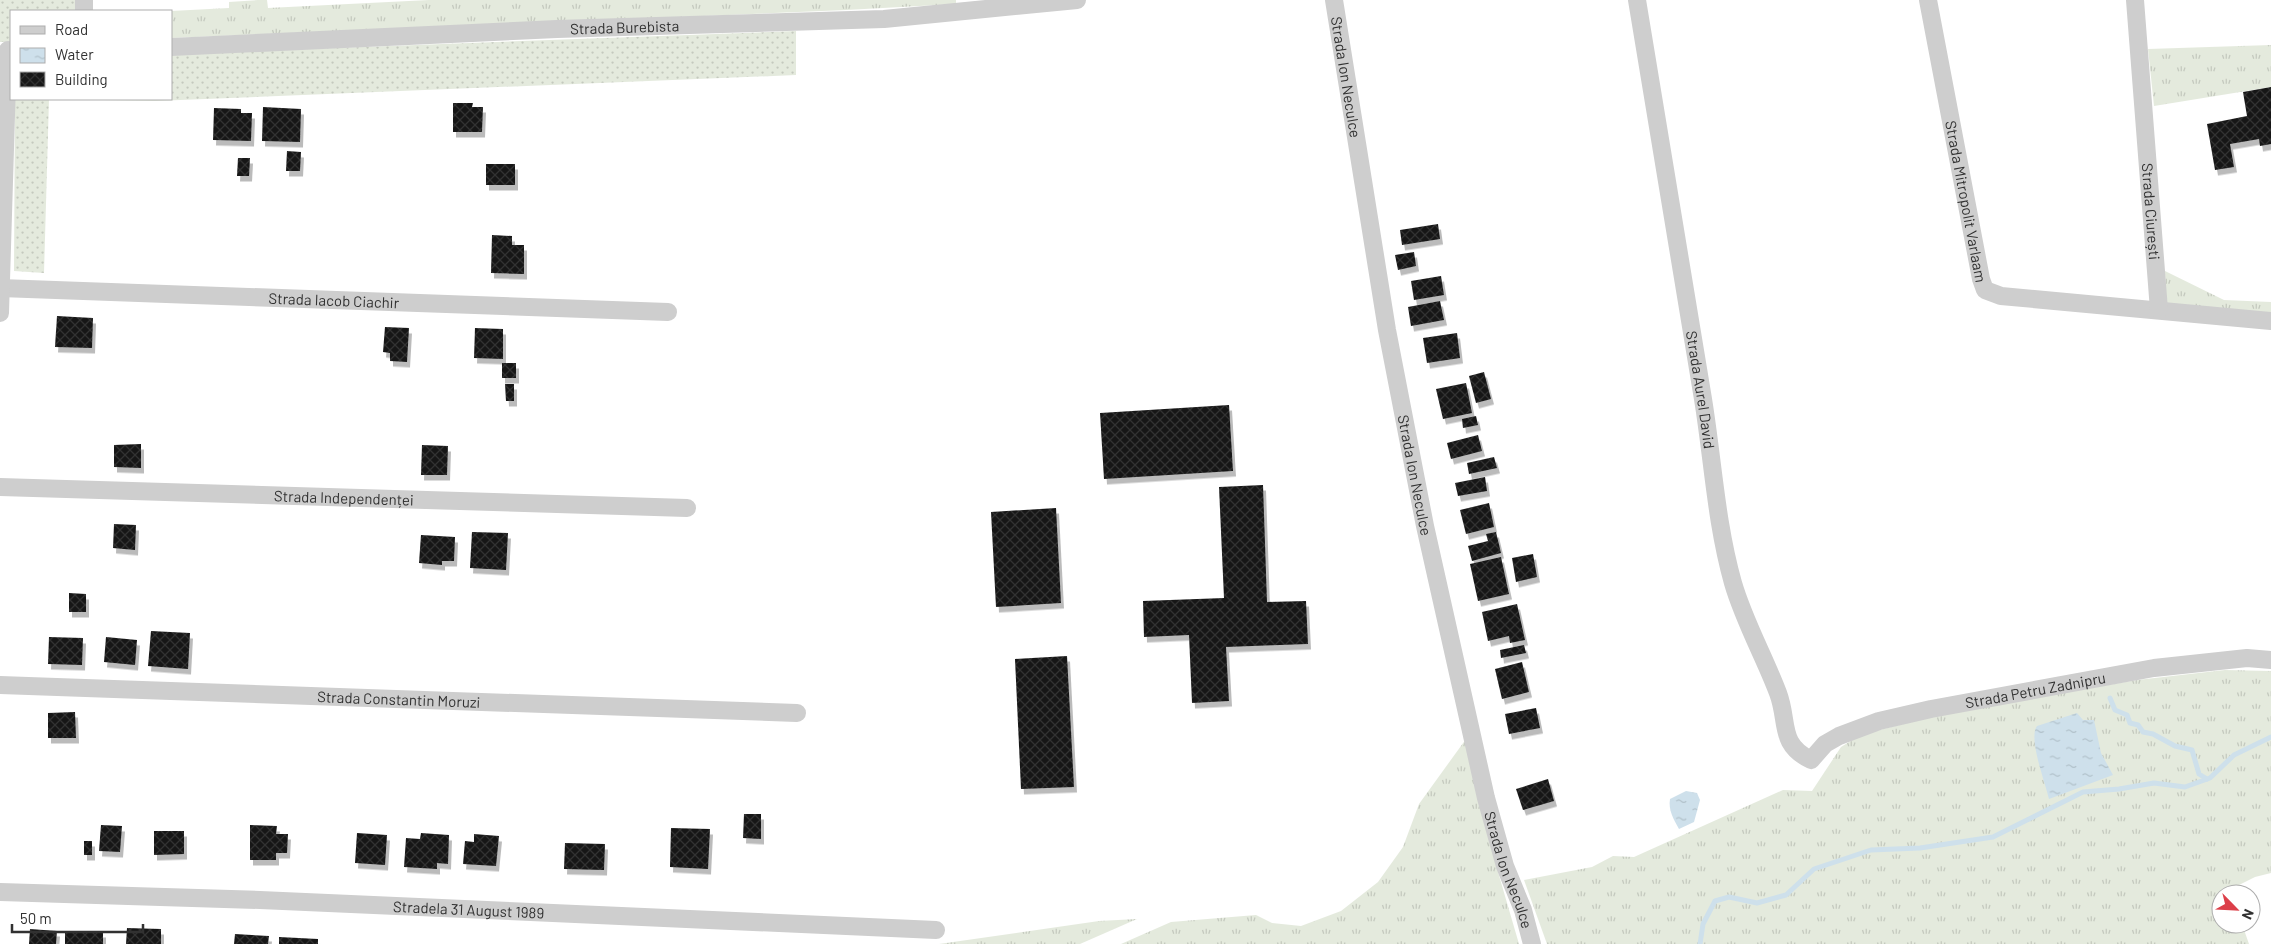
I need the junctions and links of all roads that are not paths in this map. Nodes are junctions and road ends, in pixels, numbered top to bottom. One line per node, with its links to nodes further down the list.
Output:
1 (1077, 0): 6 (street, Strada Burebista)
2 (1334, 0): 21 (street, Strada Ion Neculce)
3 (1637, 0): 18 (street, Strada Aurel David)
4 (1928, 0): 9 (street, Strada Mitropolit Varlaam)
5 (2135, 0): 9 (street, Strada Ciurești)
6 (172, 47)
7 (6, 50): 8 (street)
8 (0, 288): 10 (street, Strada Iacob Ciachir); 11 (street)
9 (2158, 310): 12 (street)
10 (668, 312)
11 (0, 313)
12 (2271, 321)
13 (0, 487): 14 (street, Strada Independenței)
14 (687, 508)
15 (2271, 660): 18 (street, Strada Petru Zadnipru)
16 (0, 685): 17 (street, Strada Constantin Moruzi)
17 (797, 713)
18 (1810, 760)
19 (0, 892): 20 (street, Stradela 31 August 1989)
20 (936, 930)
21 (1532, 944)

